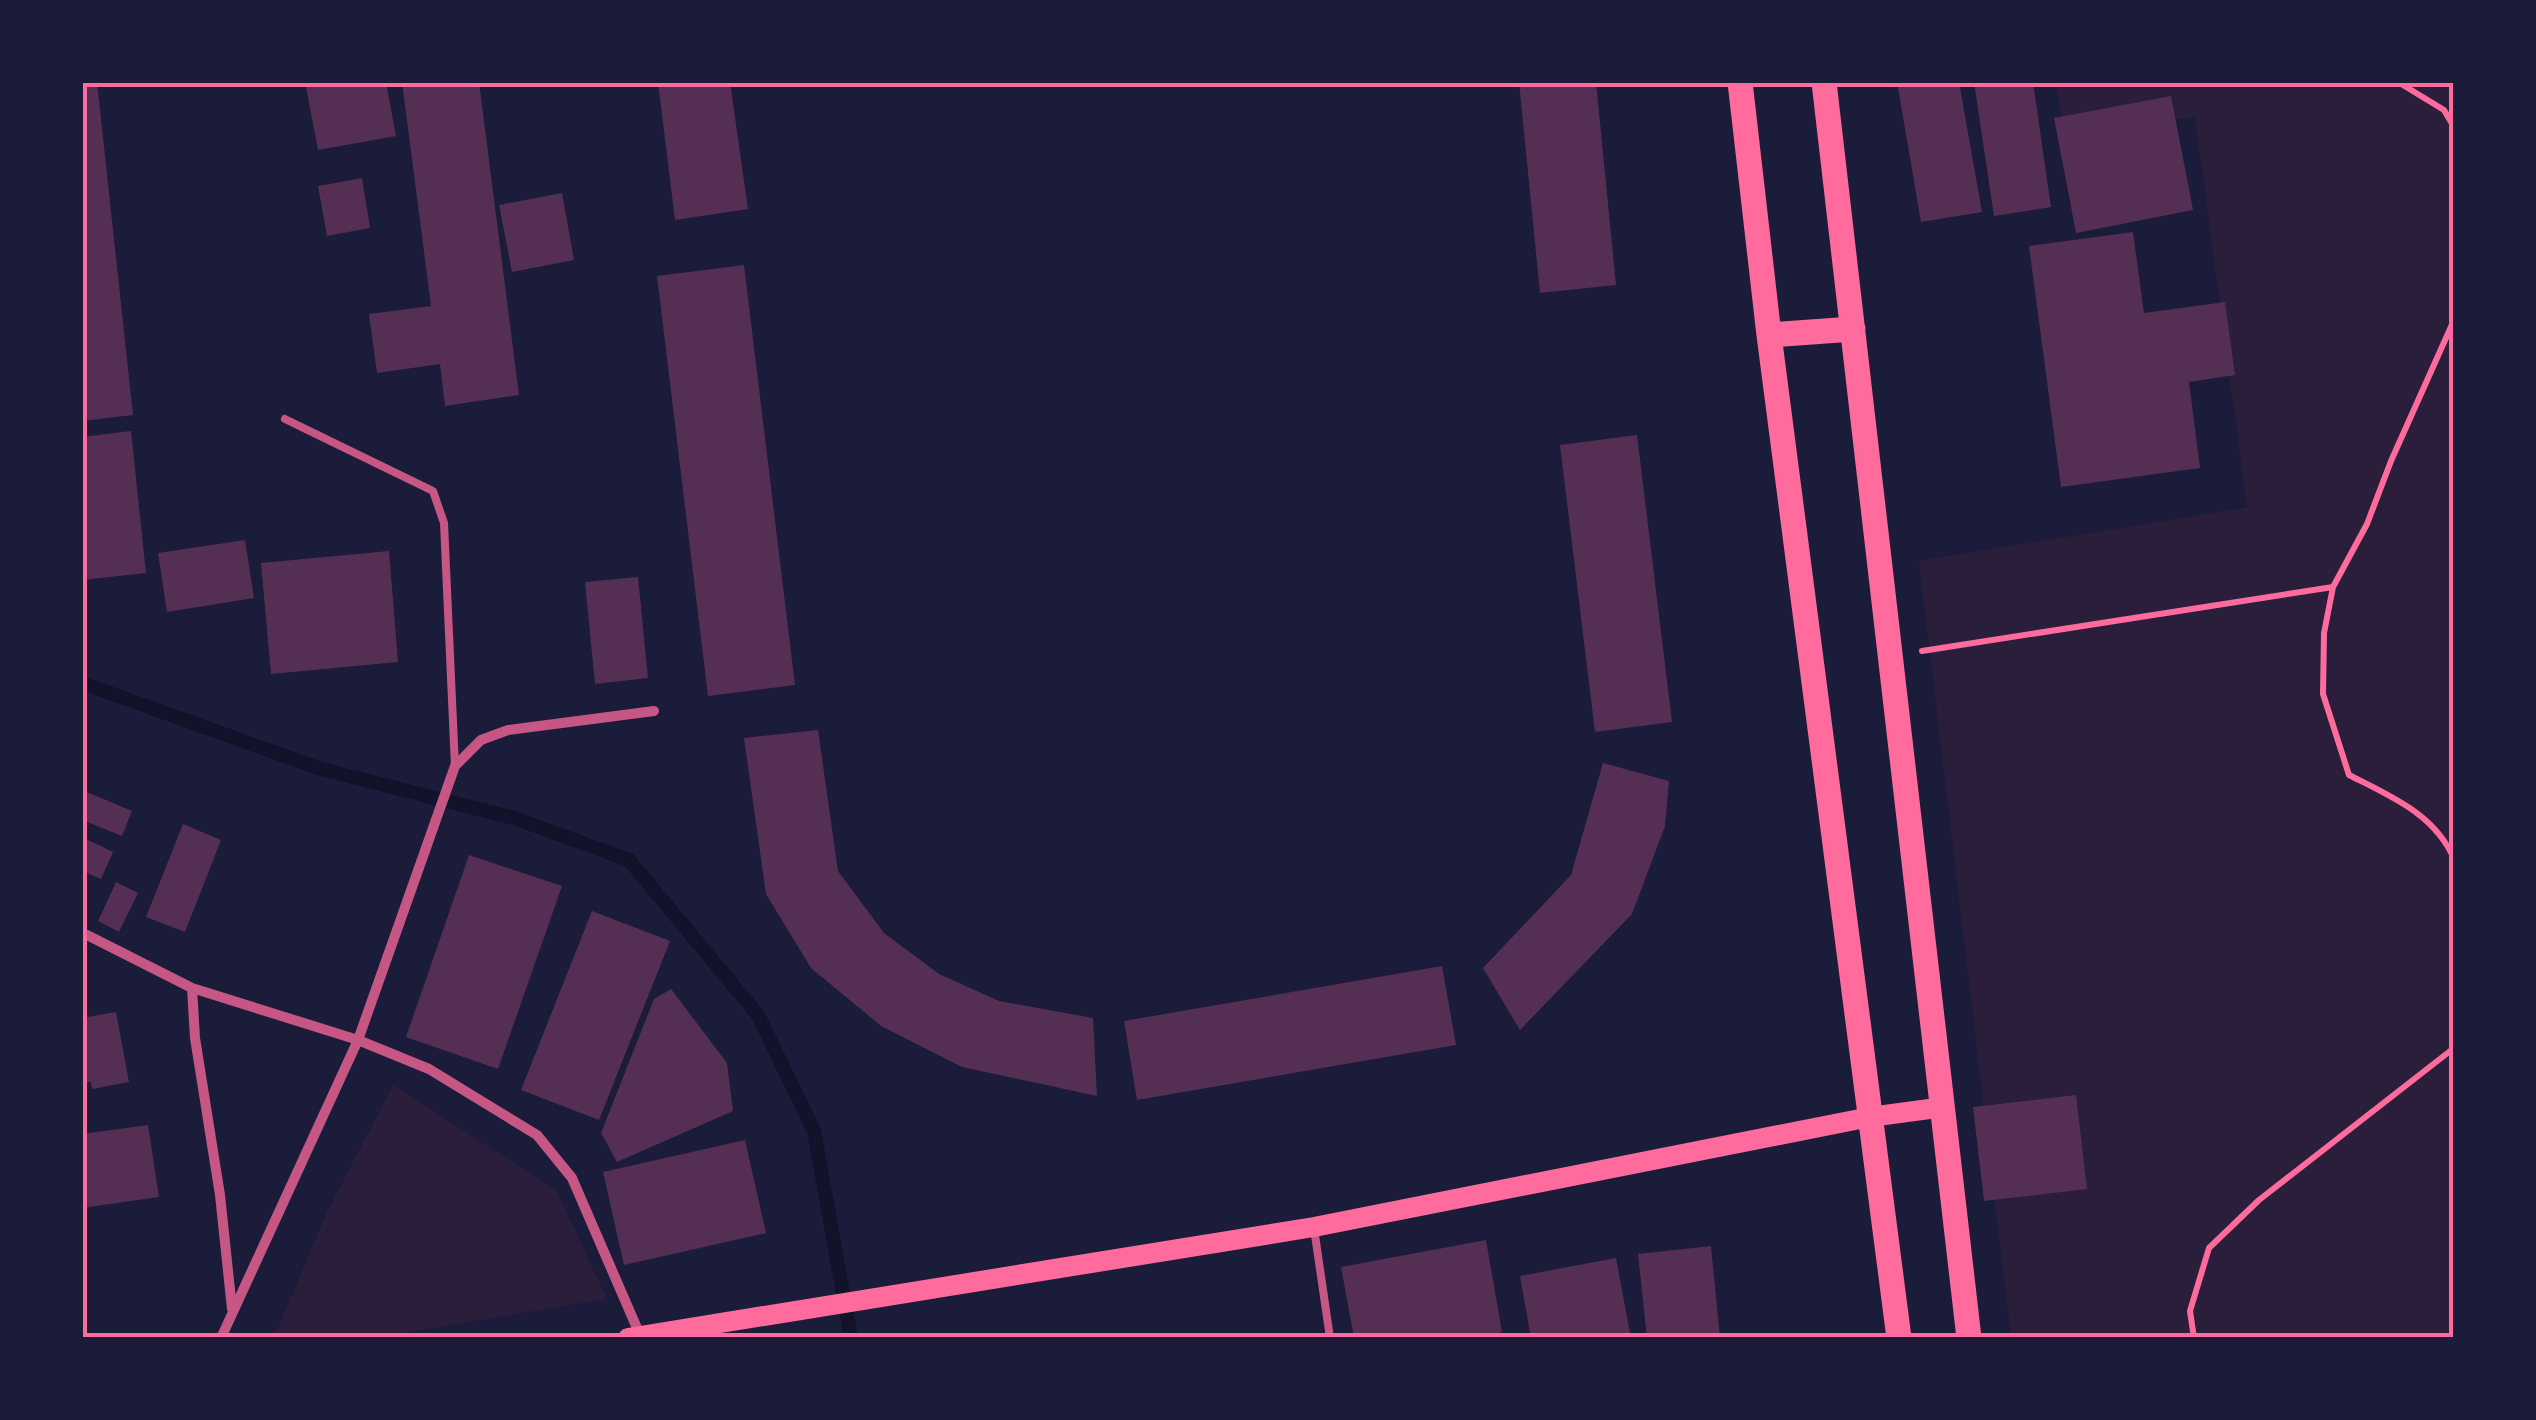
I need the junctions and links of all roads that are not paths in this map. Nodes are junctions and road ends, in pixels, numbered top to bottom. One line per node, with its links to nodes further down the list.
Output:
1 (1740, 82): 4 (main road)
2 (1824, 82): 3 (main road)
3 (1853, 329): 4 (main road); 11 (main road)
4 (1769, 335): 12 (main road)
5 (285, 419): 7 (lane)
6 (654, 711): 7 (street)
7 (455, 766): 10 (street)
8 (87, 935): 9 (street)
9 (192, 988): 10 (street); 14 (street)
10 (358, 1040): 14 (street); 15 (street)
11 (1944, 1107): 12 (main road); 19 (main road)
12 (1870, 1117): 13 (main road); 18 (main road)
13 (1314, 1226): 15 (main road); 17 (lane)
14 (232, 1310): 16 (street)
15 (634, 1336)
16 (221, 1338)
17 (1330, 1338)
18 (1899, 1338)
19 (1969, 1338)

